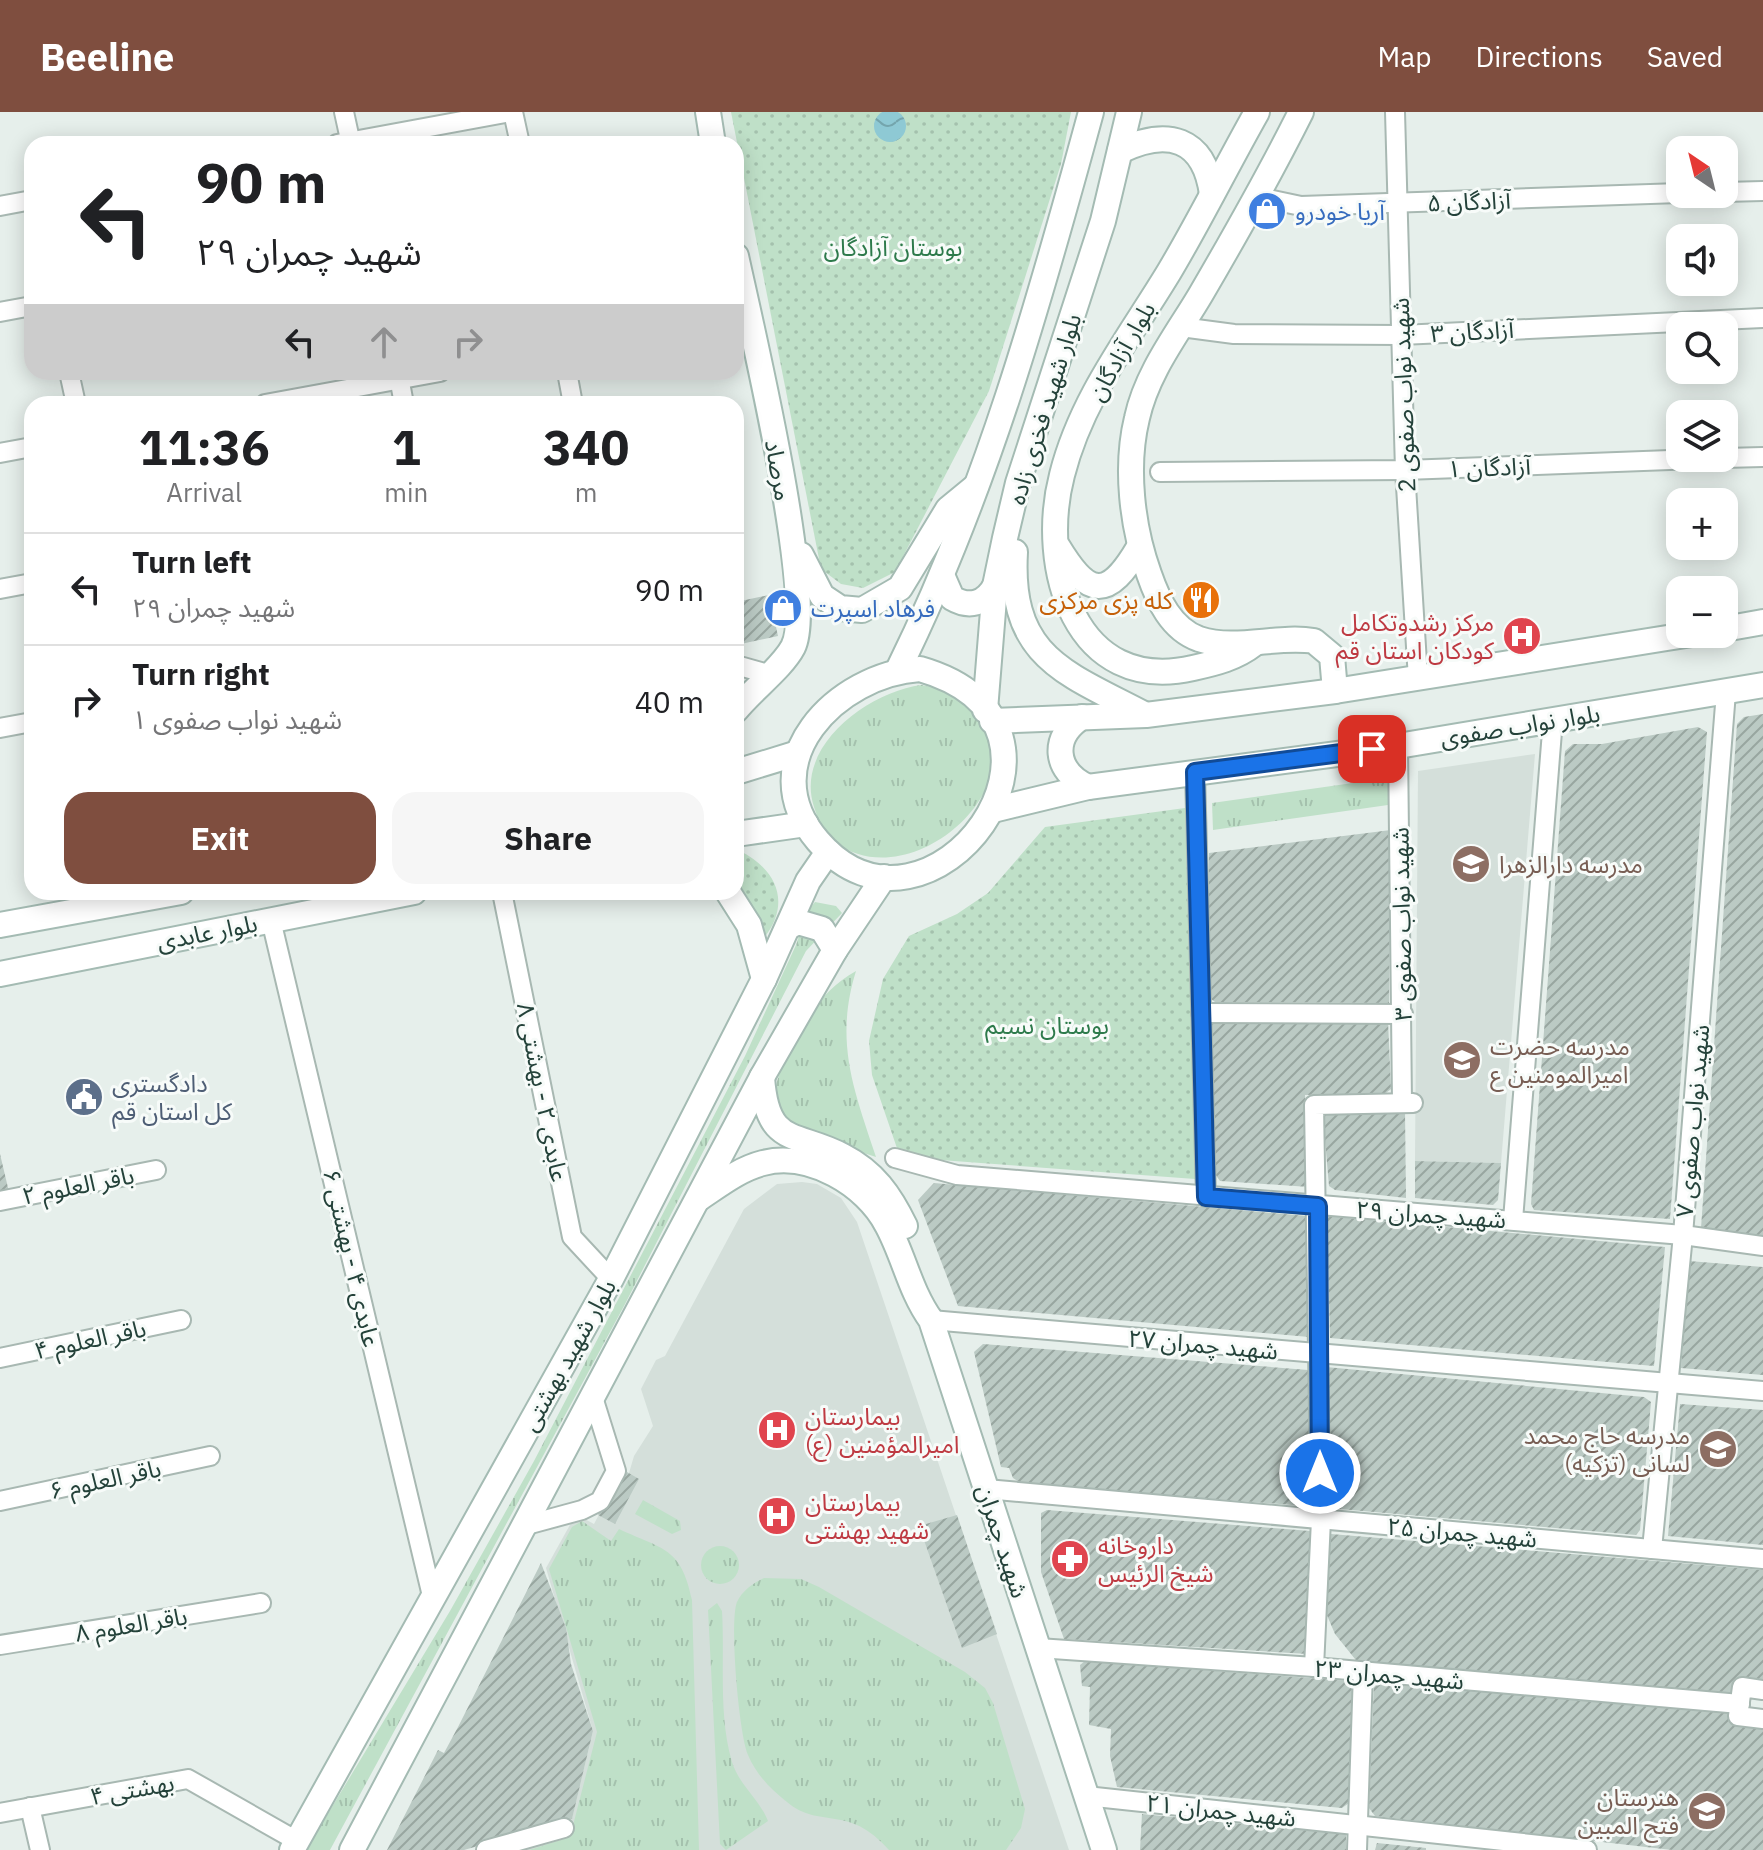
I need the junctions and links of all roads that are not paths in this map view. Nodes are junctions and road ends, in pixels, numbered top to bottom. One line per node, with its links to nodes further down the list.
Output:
1 (344, 112): 10 (street)
2 (512, 112): 9 (street); 12 (street)
3 (708, 112): 13 (main road)
4 (1091, 112): 39 (main road, بلوار شهید فخری زاده)
5 (1129, 112): 14 (main road, بلوار شهید فخری زاده)
6 (1257, 112): 18 (main road, بلوار آزادگان)
7 (1301, 112): 19 (main road, بلوار آزادگان)
8 (1395, 112): 21 (street, شهید نواب صفوی 2)
9 (438, 118): 11 (street)
10 (346, 136)
11 (372, 136)
12 (518, 136)
13 (712, 136)
14 (1120, 151): 18 (main road); 38 (main road, بلوار شهید فخری زاده)
15 (1763, 191): 16 (street)
16 (1738, 192)
17 (1666, 193): 21 (street, آزادگان ۵)
18 (1212, 194): 41 (main road, بلوار آزادگان)
19 (1258, 197): 21 (street, آزادگان ۵); 27 (main road, بلوار آزادگان)
20 (24, 202): 22 (street)
21 (1397, 203): 28 (street, شهید نواب صفوی 2)
22 (0, 206)
23 (744, 297): 40 (main road, مرصاد)
24 (24, 308): 25 (street)
25 (0, 312)
26 (1763, 318): 28 (street, آزادگان ۳)
27 (1181, 327): 28 (street, آزادگان ۳); 42 (main road, بلوار آزادگان)
28 (1401, 335): 36 (street, شهید نواب صفوی 2)
29 (379, 380): 30 (street)
30 (303, 396)
31 (24, 448): 32 (street)
32 (0, 453)
33 (1763, 457): 34 (street, آزادگان ۱)
34 (1738, 458)
35 (1666, 460): 36 (street, آزادگان ۱)
36 (1405, 470): 37 (street, آزادگان ۱); 54 (street, شهید نواب صفوی 2)
37 (1160, 472)
38 (1018, 483): 45 (main road, بلوار شهید فخری زاده); 59 (main road)
39 (978, 485): 40 (main road); 43 (main road, بلوار شهید فخری زاده)
40 (790, 531): 53 (main road, مرصاد)
41 (1057, 545): 42 (main road); 50 (main road, بلوار آزادگان)
42 (1139, 547): 50 (main road, بلوار آزادگان)
43 (942, 575): 45 (main road); 52 (main road, بلوار شهید فخری زاده)
44 (24, 584): 46 (street)
45 (995, 586): 60 (main road, بلوار شهید فخری زاده)
46 (0, 589)
47 (1763, 622): 48 (main road)
48 (1738, 626)
49 (1666, 638): 54 (main road)
50 (1254, 644): 56 (main road)
51 (744, 667): 53 (street)
52 (898, 670): 60 (main road); 66 (main road)
53 (768, 674): 58 (main road, مرصاد)
54 (1418, 679): 56 (main road)
55 (1763, 685): 57 (main road, بلوار نواب صفوی)
56 (1335, 691): 59 (main road)
57 (1726, 692): 62 (main road, بلوار نواب صفوی); 95 (street, شهید نواب صفوی ۷)
58 (744, 701)
59 (1146, 715): 61 (main road)
60 (988, 716): 61 (main road); 70 (main road)
61 (1082, 717): 69 (main road)
62 (1553, 719): 65 (main road, بلوار نواب صفوی); 94 (street)
63 (24, 724): 64 (street)
64 (0, 728)
65 (1398, 746): 68 (main road, بلوار نواب صفوی); 86 (street, شهید نواب صفوی ۳)
66 (798, 753): 67 (main road); 71 (main road)
67 (744, 768)
68 (1195, 772): 69 (main road, بلوار نواب صفوی); 85 (street)
69 (1088, 787): 70 (main road, بلوار نواب صفوی)
70 (993, 810): 74 (main road)
71 (806, 824): 72 (main road); 73 (main road)
72 (744, 833)
73 (828, 852): 74 (main road); 81 (main road, بلوار شهید بهشتی)
74 (884, 877): 82 (main road, بلوار شهید بهشتی)
75 (133, 900): 80 (main road, بلوار عابدی)
76 (373, 900): 79 (main road, بلوار عابدی)
77 (504, 900): 97 (street, عابدی ۲ - بهشتی ۸)
78 (733, 900): 84 (main road)
79 (271, 920): 83 (main road, بلوار عابدی); 113 (street, عابدی ۴ - بهشتی ۶)
80 (0, 925)
81 (788, 927): 82 (main road); 84 (main road, بلوار شهید بهشتی)
82 (835, 950): 87 (main road, بلوار شهید بهشتی)
83 (0, 974)
84 (764, 979): 97 (main road, بلوار شهید بهشتی)
85 (1201, 1013): 86 (street); 90 (street)
86 (1403, 1014): 93 (street, شهید نواب صفوی ۳)
87 (762, 1077): 92 (main road, بلوار شهید بهشتی); 99 (main road)
88 (895, 1158): 90 (street, شهید چمران ۲۹)
89 (156, 1170): 91 (street, باقر العلوم ۲)
90 (1206, 1197): 93 (street, شهید چمران ۲۹)
91 (0, 1201)
92 (694, 1201): 99 (main road, شهید چمران); 104 (main road, بلوار شهید بهشتی)
93 (1318, 1206): 94 (street, شهید چمران ۲۹); 100 (street)
94 (1513, 1220): 95 (street, شهید چمران ۲۹)
95 (1683, 1235): 96 (street, شهید چمران ۲۹); 102 (street, شهید نواب صفوی ۷)
96 (1763, 1246)
97 (611, 1279): 113 (main road, بلوار شهید بهشتی)
98 (181, 1320): 101 (street, باقر العلوم ۴)
99 (931, 1320): 100 (street, شهید چمران ۲۷); 107 (main road, شهید چمران)
100 (1319, 1354): 102 (street, شهید چمران ۲۷); 106 (street)
101 (0, 1358)
102 (1666, 1384): 103 (street, شهید چمران ۲۷); 111 (street, شهید نواب صفوی ۷)
103 (1763, 1391)
104 (592, 1394): 110 (main road, بلوار شهید بهشتی); 110 (street)
105 (210, 1456): 108 (street, باقر العلوم ۶)
106 (1320, 1473)
107 (986, 1489): 109 (street, شهید چمران ۲۵); 116 (main road, شهید چمران)
108 (0, 1501)
109 (1321, 1520): 111 (street, شهید چمران ۲۵); 117 (street)
110 (523, 1526): 129 (main road, بلوار شهید بهشتی)
111 (1652, 1549): 112 (street, شهید چمران ۲۵)
112 (1763, 1559)
113 (432, 1596): 127 (main road, بلوار شهید بهشتی)
114 (261, 1603): 115 (street, باقر العلوم ۸)
115 (0, 1645)
116 (1038, 1648): 117 (street, شهید چمران ۲۳); 122 (main road, شهید چمران)
117 (1314, 1667): 118 (street, شهید چمران ۲۳)
118 (1363, 1672): 120 (street, شهید چمران ۲۳); 125 (street)
119 (1763, 1690): 120 (street)
120 (1740, 1704): 121 (street, شهید چمران ۲۳)
121 (1763, 1719)
122 (1086, 1796): 125 (street, شهید چمران ۲۱); 131 (main road, شهید چمران)
123 (30, 1807): 124 (street, بهشتی ۴); 127 (street, بهشتی ۴); 128 (street)
124 (0, 1813)
125 (1356, 1824): 132 (street); 133 (street, شهید چمران ۲۱)
126 (564, 1828): 130 (street)
127 (295, 1845)
128 (40, 1850)
129 (352, 1850)
130 (486, 1850)
131 (1104, 1850)
132 (1357, 1850)
133 (1587, 1850)

